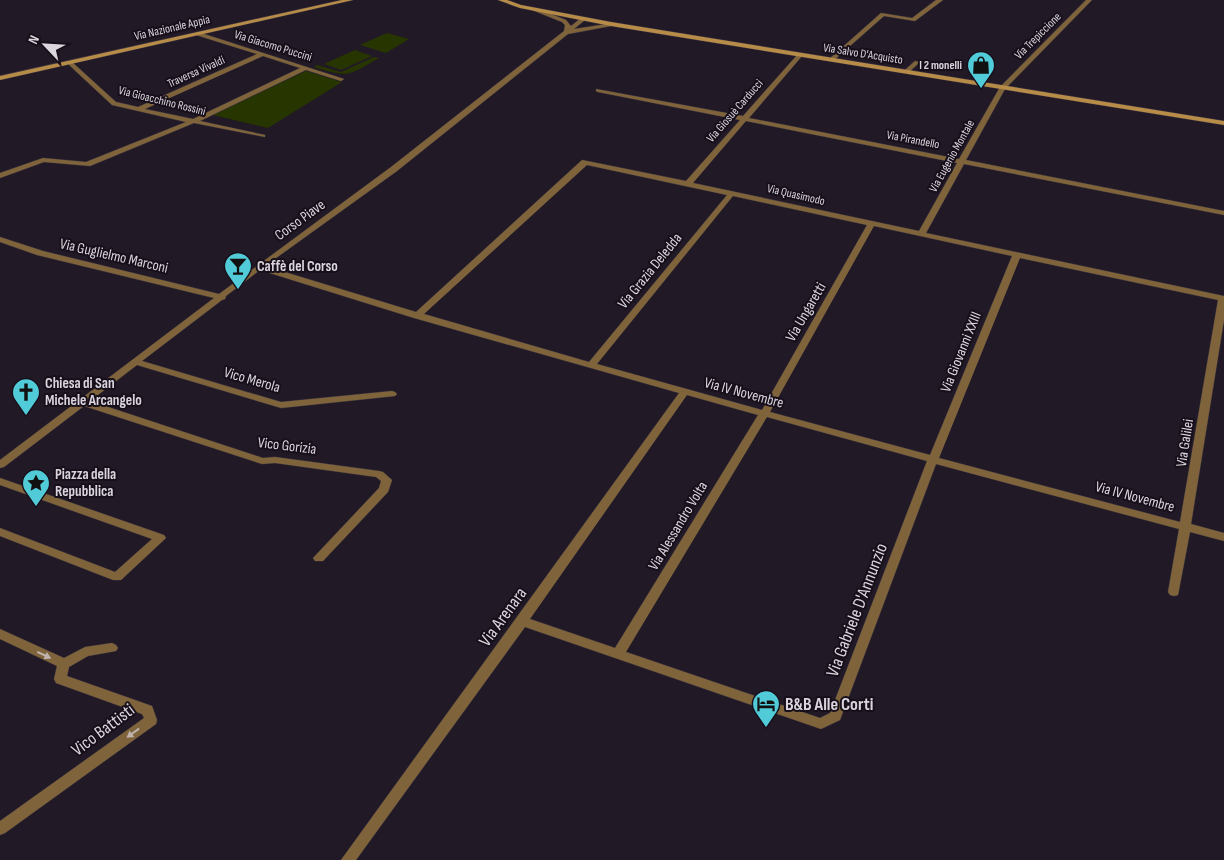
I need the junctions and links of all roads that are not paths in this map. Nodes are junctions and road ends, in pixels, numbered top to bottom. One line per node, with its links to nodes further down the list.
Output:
1 (350, 0): 9 (street, Via Nazionale Appia)
2 (501, 0): 5 (street, Via Salvo D'Acquisto)
3 (940, 0): 12 (street)
4 (1090, 0): 19 (street, Via Trepiccione)
5 (534, 9): 6 (street, Via Salvo D'Acquisto); 8 (street)
6 (583, 19): 7 (street, Via Salvo D'Acquisto); 8 (street, Corso Piave)
7 (611, 24): 8 (street, Corso Piave); 11 (street, Via Salvo D'Acquisto)
8 (567, 32): 35 (street, Corso Piave)
9 (198, 34): 10 (street, Via Giacomo Puccini); 14 (street, Via Nazionale Appia)
10 (263, 54): 15 (street, Via Giacomo Puccini); 21 (street, Traversa Vivaldi)
11 (800, 55): 12 (street, Via Salvo D'Acquisto); 22 (street, Via Giosuè Carducci)
12 (831, 60): 16 (street, Via Salvo D'Acquisto)
13 (917, 62): 16 (street)
14 (70, 63): 17 (street, Via Nazionale Appia); 21 (street, Via Gioacchino Rossini)
15 (306, 68): 18 (street, Via Giacomo Puccini); 23 (street)
16 (906, 72): 19 (street, Via Salvo D'Acquisto)
17 (0, 78)
18 (342, 79)
19 (1002, 88): 24 (street, Via Salvo D'Acquisto); 26 (street, Via Eugenio Montale)
20 (598, 90): 22 (street, Via Pirandello)
21 (139, 110): 23 (street, Via Gioacchino Rossini)
22 (742, 119): 26 (street, Via Pirandello); 28 (street, Via Giosuè Carducci)
23 (194, 121): 25 (street, Via Gioacchino Rossini); 27 (street)
24 (1224, 123)
25 (263, 136)
26 (962, 160): 30 (street, Via Pirandello); 32 (street, Via Eugenio Montale)
27 (0, 176)
28 (688, 184): 29 (street, Via Quasimodo); 38 (street, Via Quasimodo)
29 (732, 193): 31 (street, Via Quasimodo); 40 (street, Via Grazia Deledda)
30 (1224, 213)
31 (872, 224): 32 (street, Via Quasimodo); 44 (street, Via Ungaretti)
32 (921, 235): 34 (street, Via Quasimodo)
33 (0, 239): 36 (street, Via Guglielmo Marconi)
34 (1017, 255): 37 (street, Via Quasimodo); 45 (street, Via Giovanni XXIII)
35 (259, 267): 36 (street, Corso Piave); 38 (street, Via IV Novembre)
36 (222, 296): 39 (street, Corso Piave)
37 (1224, 299): 48 (street, Via Galilei)
38 (417, 316): 40 (street, Via IV Novembre)
39 (136, 362): 42 (street, Vico Merola); 43 (street, Corso Piave)
40 (590, 366): 41 (street, Via IV Novembre)
41 (684, 393): 44 (street, Via IV Novembre); 53 (street, Via Arenara)
42 (392, 394)
43 (84, 402): 46 (street, Corso Piave); 51 (street, Vico Gorizia)
44 (764, 414): 45 (street, Via IV Novembre); 56 (street, Via Alessandro Volta)
45 (933, 459): 48 (street, Via IV Novembre); 56 (street, Via Gabriele D'Annunzio)
46 (0, 465)
47 (0, 481): 49 (street)
48 (1186, 527): 50 (street, Via IV Novembre); 52 (street, Via Galilei)
49 (0, 532)
50 (1224, 537)
51 (319, 558)
52 (1174, 592)
53 (522, 621): 56 (street, Via Gabriele D'Annunzio); 59 (street, Via Arenara)
54 (0, 634): 57 (street, one-way to 57)
55 (112, 648): 57 (street)
56 (618, 654)
57 (64, 664): 58 (street, Vico Battisti, one-way to 58)
58 (0, 829)
59 (348, 860)

